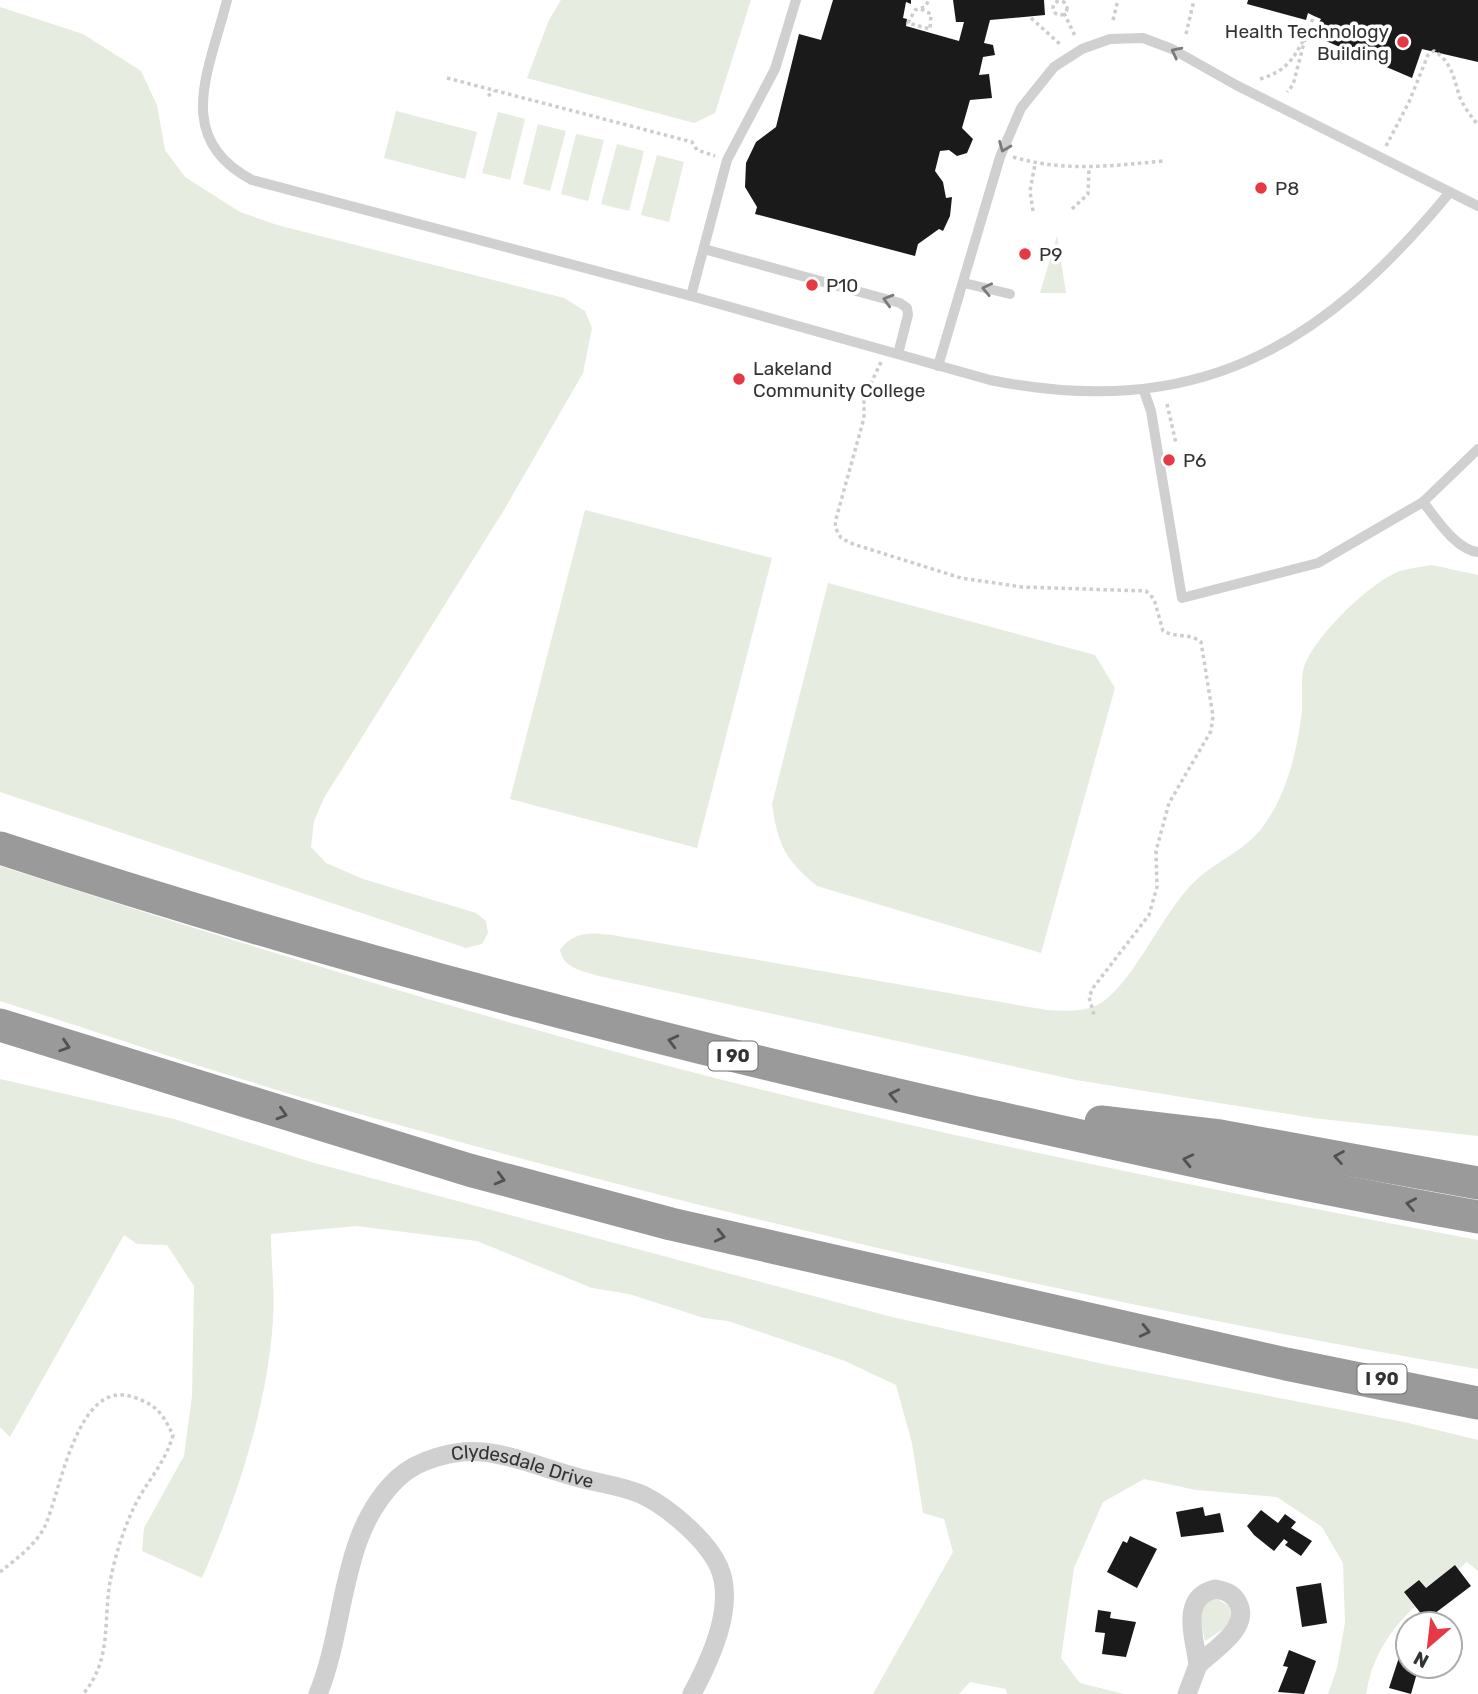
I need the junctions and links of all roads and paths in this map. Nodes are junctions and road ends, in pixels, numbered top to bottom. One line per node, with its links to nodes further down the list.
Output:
1 (228, 0): 36 (lane)
2 (796, 0): 25 (lane)
3 (929, 0): 8 (path)
4 (1070, 0): 7 (path)
5 (1118, 0): 12 (path)
6 (1194, 0): 13 (path)
7 (1066, 5): 9 (path); 9 (path)
8 (921, 9): 8 (path)
9 (1065, 13): 15 (path)
10 (1314, 16): 14 (path)
11 (1031, 18): 16 (path)
12 (1113, 20)
13 (1186, 34)
14 (1306, 35): 18 (path); 20 (path)
15 (1075, 36)
16 (1062, 46)
17 (447, 78): 19 (path)
18 (1260, 79)
19 (494, 91): 21 (path); 25 (path)
20 (1287, 92)
21 (488, 96)
22 (1478, 125): 23 (path)
23 (1386, 146)
24 (1010, 157): 27 (path)
25 (727, 160): 33 (lane)
26 (1163, 161): 28 (path)
27 (1035, 163): 28 (path); 32 (path)
28 (1089, 169): 31 (path)
29 (1450, 192): 30 (lane); 34 (lane, one-way to 34); 40 (lane)
30 (1478, 206)
31 (1072, 209)
32 (1033, 211)
33 (704, 249): 36 (lane); 37 (lane, one-way to 33)
34 (964, 284): 35 (lane, one-way to 34); 39 (lane)
35 (1010, 294)
36 (691, 296): 37 (lane)
37 (898, 354): 39 (lane)
38 (881, 362): 47 (path)
39 (938, 366): 40 (lane)
40 (1144, 391): 44 (lane)
41 (1167, 404): 42 (path)
42 (1176, 443)
43 (1478, 449): 44 (lane)
44 (1423, 502): 45 (lane)
45 (1478, 552)
46 (0, 848): 49 (highway, I 90, one-way to 46)
47 (1094, 1015)
48 (0, 1025): 52 (highway, I 90, one-way to 52)
49 (928, 1102): 50 (highway, one-way to 49); 51 (highway, I 90, one-way to 49)
50 (1478, 1183)
51 (1478, 1217)
52 (1286, 1364): 53 (highway, I 90); 54 (highway)
53 (1478, 1393)
54 (1478, 1403)
55 (0, 1572): 57 (path)
56 (1198, 1665): 60 (street)
57 (83, 1694)
58 (318, 1694): 59 (street, Clydesdale Drive)
59 (692, 1694)
60 (1187, 1694)

